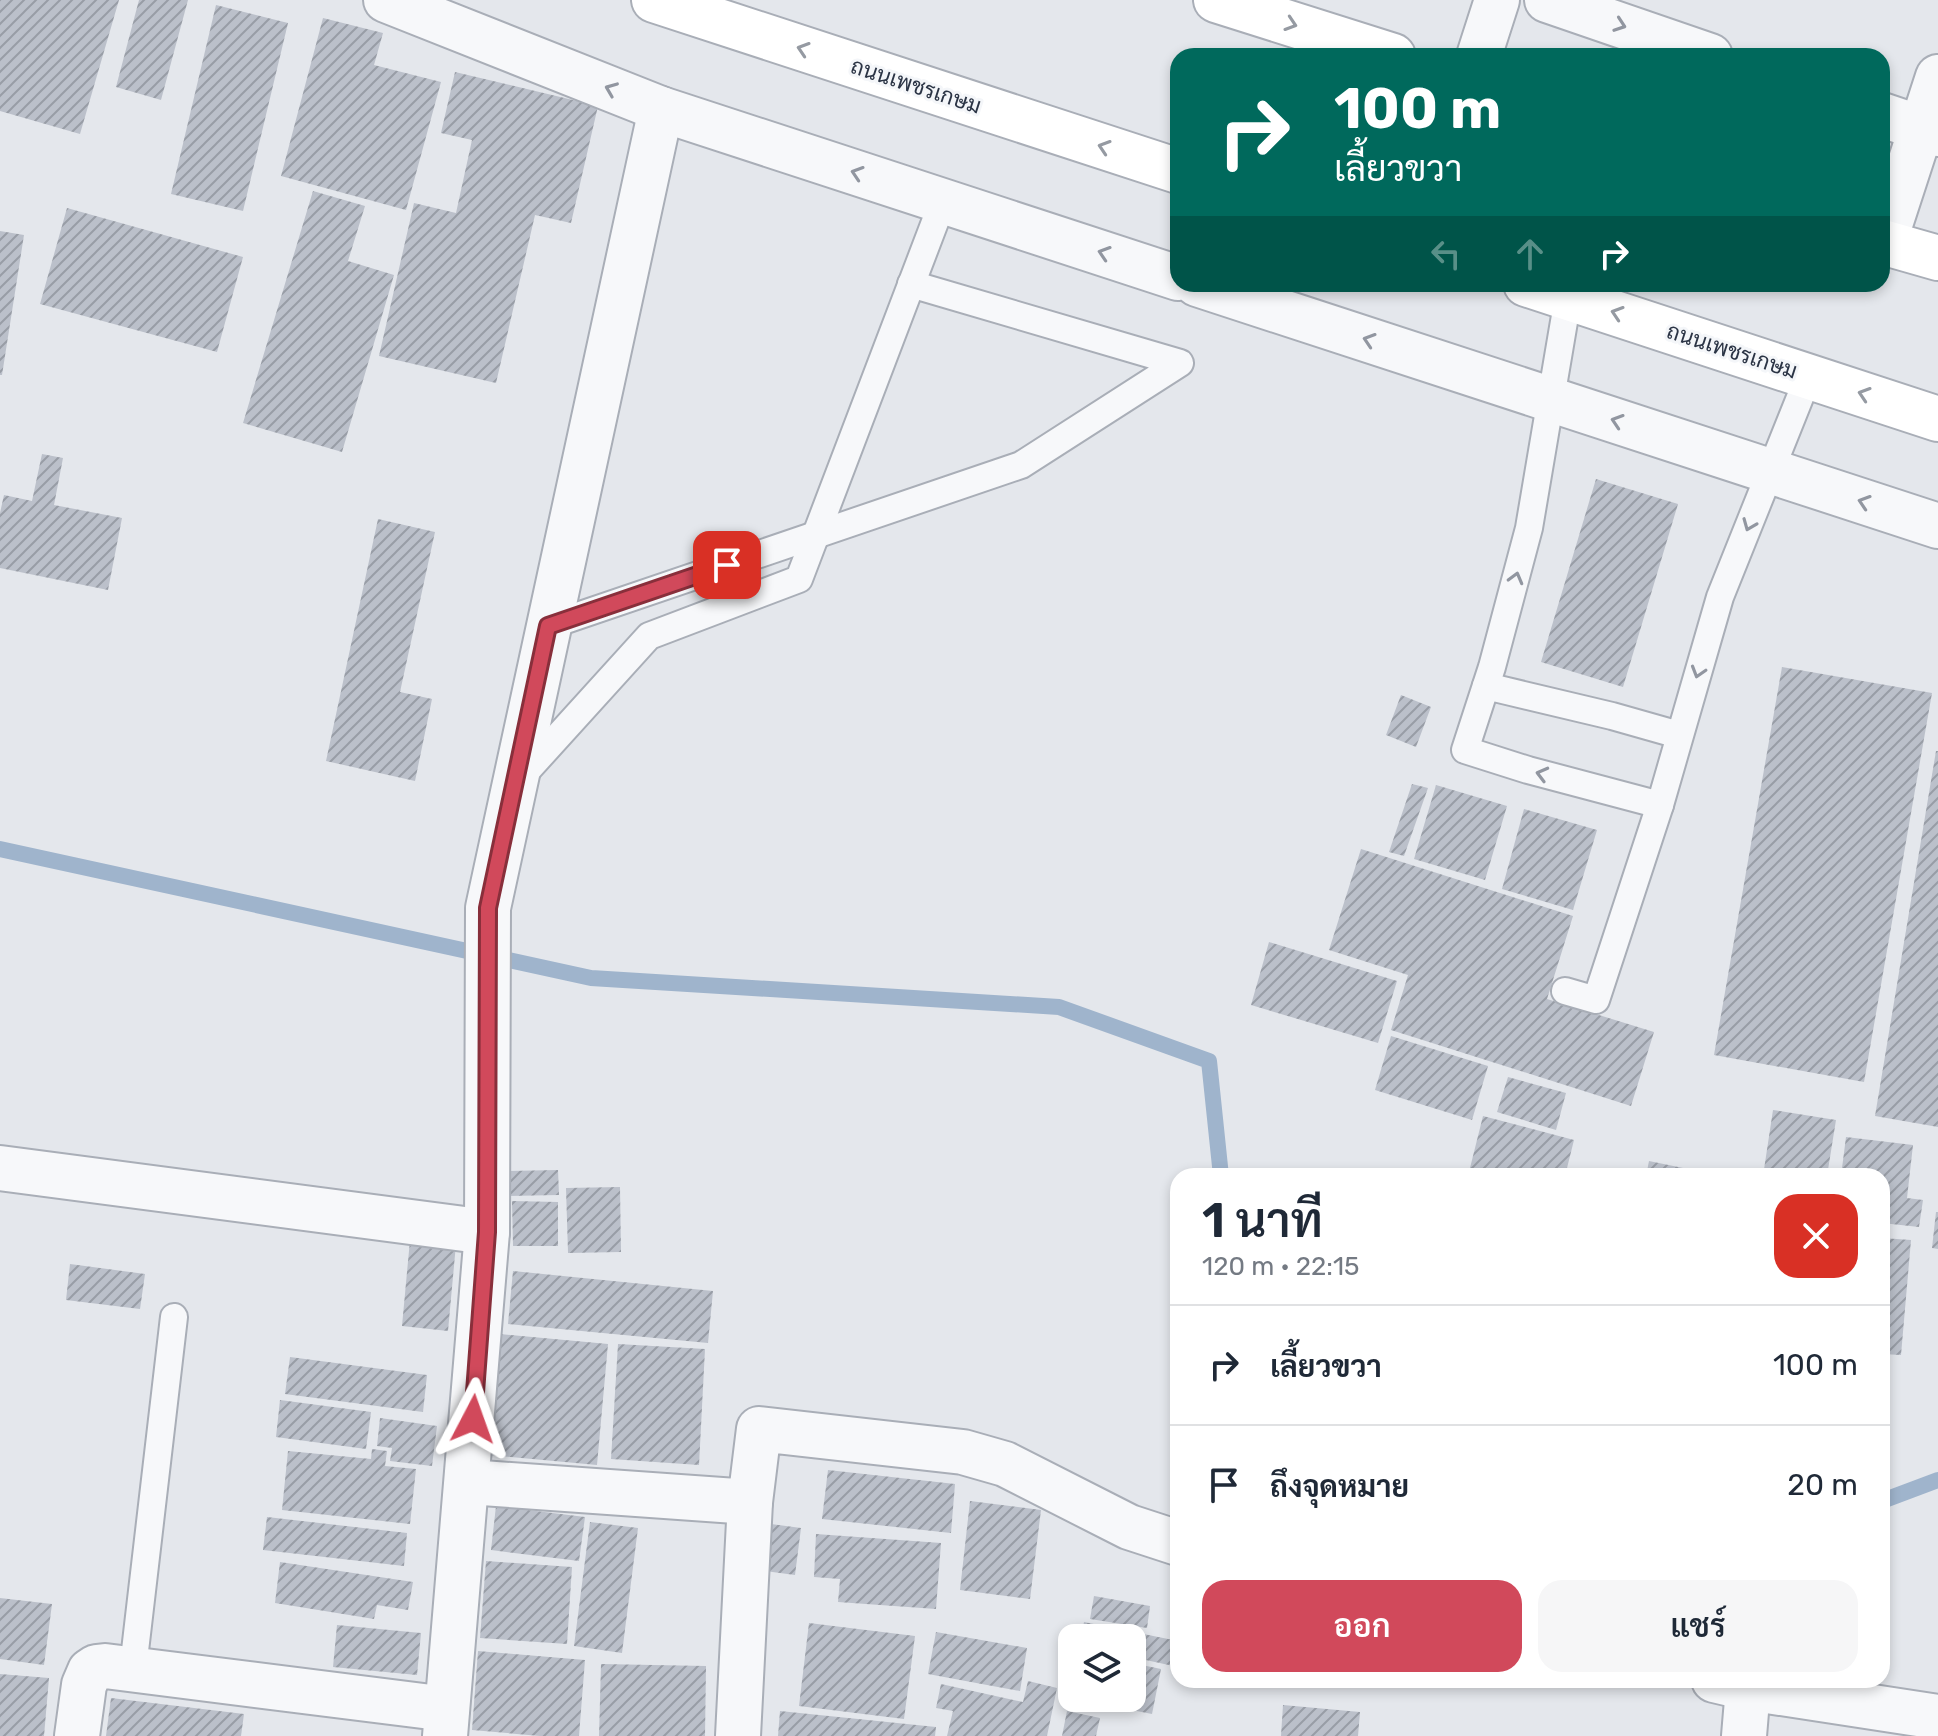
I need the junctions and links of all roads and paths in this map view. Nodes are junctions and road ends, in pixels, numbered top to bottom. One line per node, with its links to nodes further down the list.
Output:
1 (386, 0): 10 (street, one-way to 1)
2 (1216, 0): 6 (main road, one-way to 6)
3 (1497, 0): 7 (street)
4 (1547, 0): 8 (street, one-way to 8)
5 (664, 2): 12 (main road, ถนนเพชรเกษม, one-way to 5)
6 (1368, 48)
7 (1482, 48)
8 (1687, 48)
9 (1938, 77): 11 (street)
10 (661, 109): 13 (street, one-way to 10); 28 (street)
11 (1914, 126): 14 (street)
12 (1170, 168)
13 (943, 201): 17 (street, one-way to 13); 18 (lane)
14 (1890, 217)
15 (1890, 245): 16 (main road)
16 (1938, 258)
17 (1170, 275)
18 (911, 284): 27 (lane); 27 (lane)
19 (1221, 292): 23 (street, one-way to 19)
20 (1550, 292): 21 (main road, ถนนเพชรเกษม)
21 (1568, 298): 22 (main road, ถนนเพชรเกษม, one-way to 21); 23 (lane)
22 (1809, 375): 24 (main road, ถนนเพชรเกษม, one-way to 22); 25 (lane)
23 (1550, 400): 25 (street, one-way to 23); 29 (lane, one-way to 23)
24 (1938, 419)
25 (1770, 471): 26 (street, one-way to 25); 30 (lane, one-way to 30)
26 (1938, 526)
27 (817, 534): 28 (lane); 31 (lane)
28 (548, 626): 31 (street)
29 (1486, 686): 30 (lane); 32 (lane, one-way to 29)
30 (1679, 735): 32 (lane)
31 (514, 785): 35 (street)
32 (1660, 805): 33 (lane)
33 (1565, 991)
34 (0, 1168): 35 (street)
35 (487, 1232): 37 (street)
36 (174, 1317): 40 (lane)
37 (468, 1482): 38 (street); 44 (street)
38 (750, 1502): 39 (street); 46 (street)
39 (1170, 1540)
40 (133, 1668): 44 (street); 45 (street)
41 (1732, 1688): 47 (street)
42 (1756, 1688): 43 (street)
43 (1938, 1717)
44 (446, 1722)
45 (77, 1736)
46 (738, 1736)
47 (1744, 1736)

